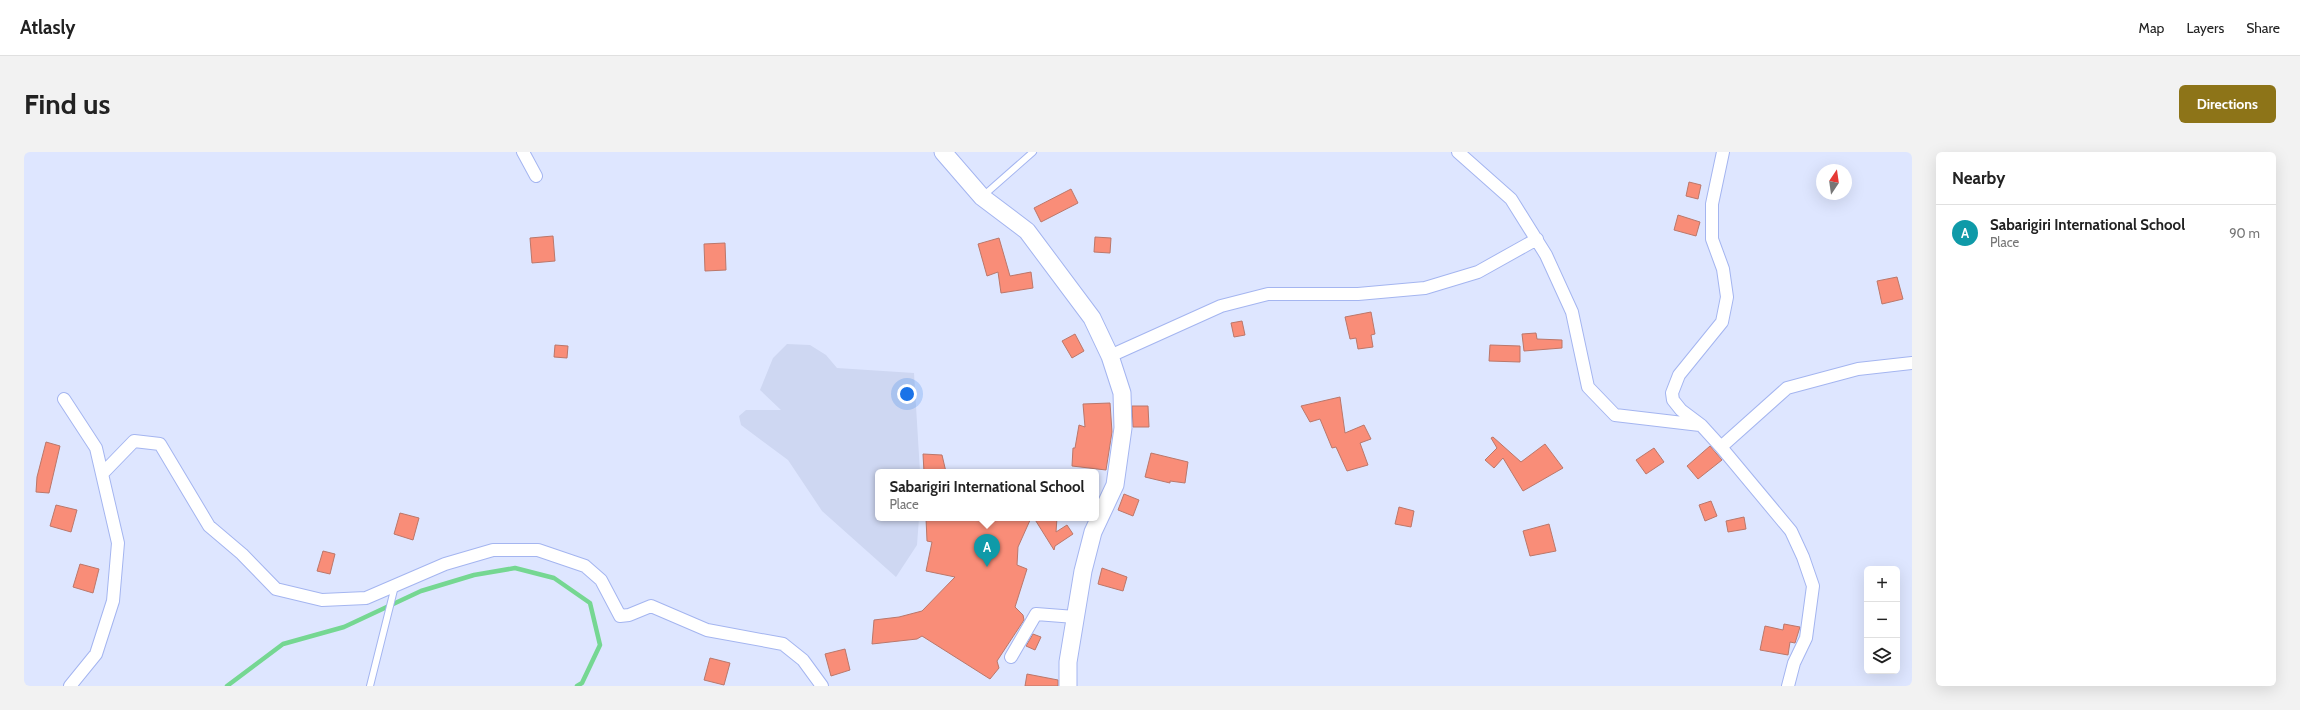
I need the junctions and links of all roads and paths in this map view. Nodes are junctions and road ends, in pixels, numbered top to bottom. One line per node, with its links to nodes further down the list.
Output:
1 (523, 152): 6 (street)
2 (943, 152): 7 (main road)
3 (1033, 152): 7 (lane)
4 (1458, 152): 8 (street)
5 (1723, 152): 12 (street)
6 (536, 176)
7 (982, 197): 9 (main road)
8 (1536, 239): 9 (street); 12 (street)
9 (1110, 356): 16 (main road)
10 (1912, 363): 13 (street)
11 (64, 399): 14 (street)
12 (1701, 425): 13 (street)
13 (1721, 447): 24 (street)
14 (102, 474): 17 (street); 20 (street)
15 (1099, 521): 18 (main road)
16 (1099, 521)
17 (395, 586): 21 (lane); 22 (street)
18 (1075, 617): 19 (street); 23 (main road)
19 (1010, 657)
20 (70, 686)
21 (370, 686)
22 (822, 686)
23 (1068, 686)
24 (1788, 686)

